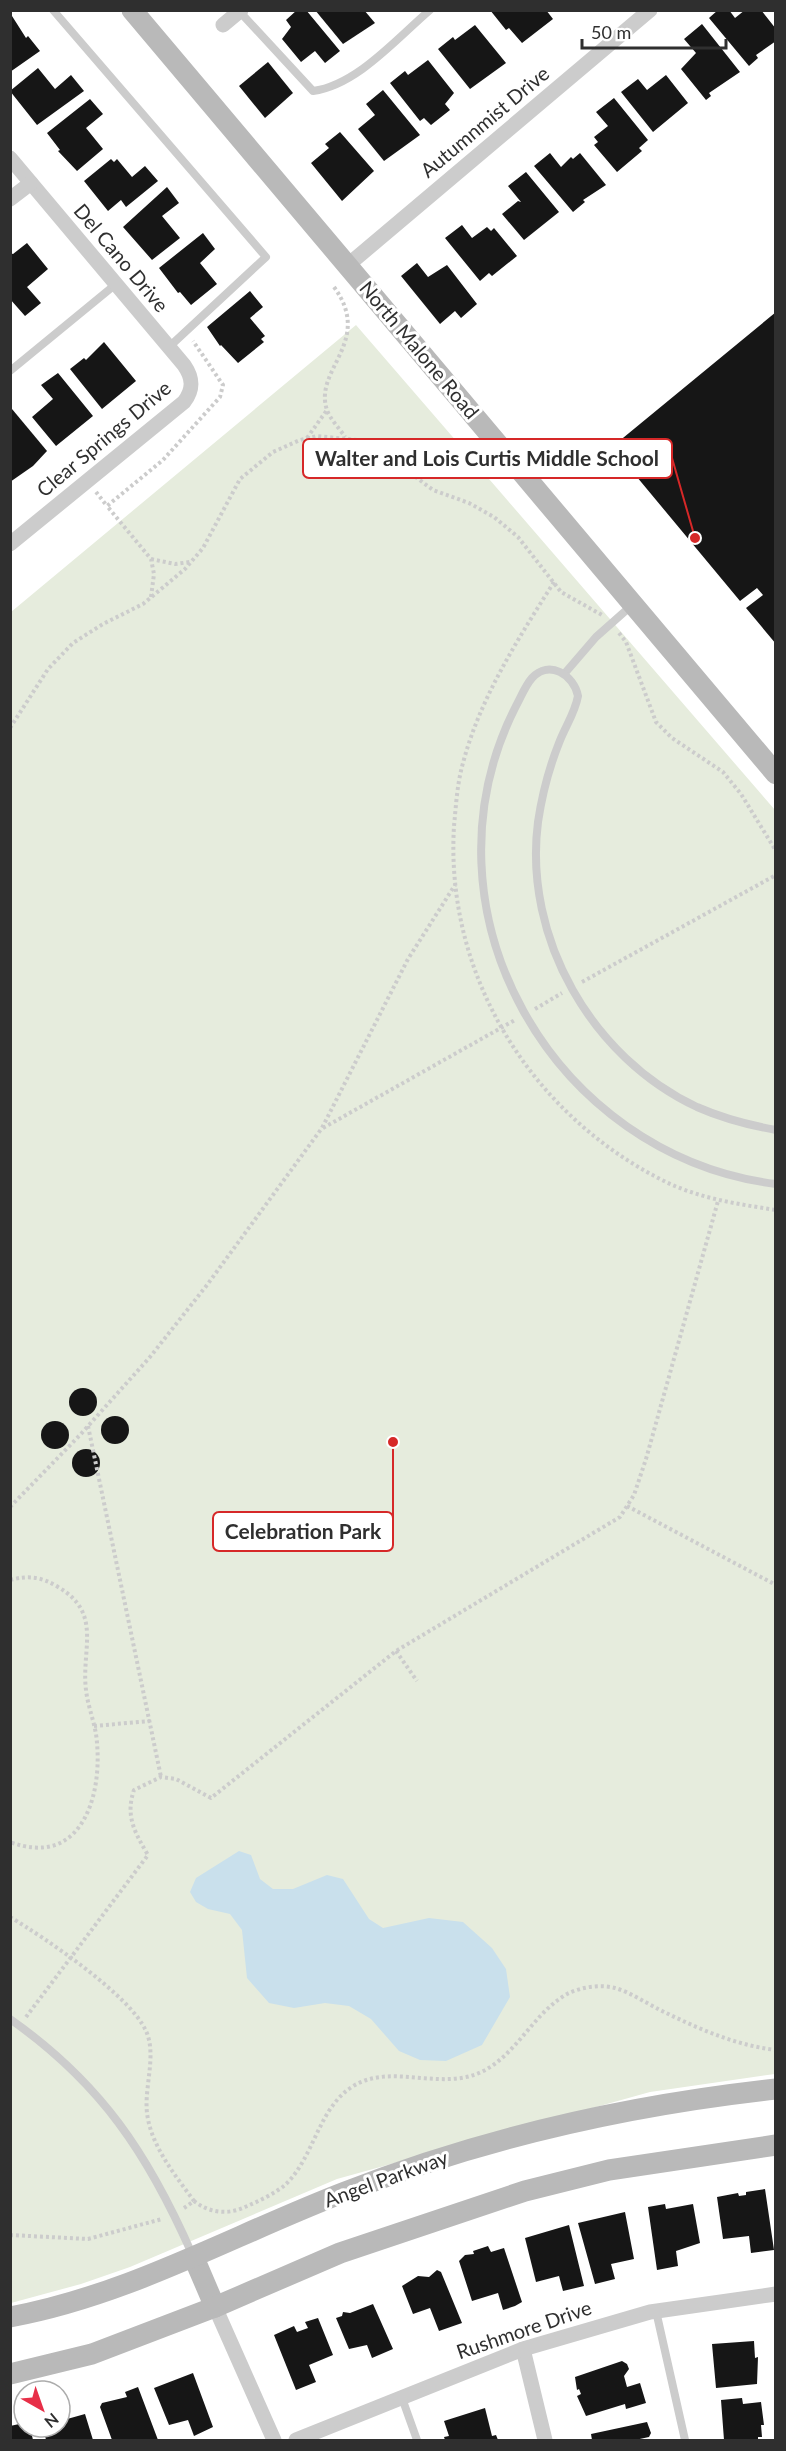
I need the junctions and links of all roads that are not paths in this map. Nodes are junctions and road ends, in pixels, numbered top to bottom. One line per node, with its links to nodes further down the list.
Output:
1 (53, 10): 12 (lane)
2 (132, 10): 10 (main road, North Malone Road)
3 (430, 10): 5 (lane)
4 (650, 10): 10 (street, Autumnmist Drive)
5 (240, 11): 6 (street)
6 (223, 25)
7 (10, 158): 8 (street, Del Cano Drive)
8 (31, 183): 9 (street); 11 (street, Del Cano Drive)
9 (10, 199)
10 (348, 265): 16 (main road, North Malone Road)
11 (116, 284): 12 (street, Del Cano Drive); 13 (lane)
12 (169, 347): 14 (street, Del Cano Drive)
13 (10, 371)
14 (192, 387): 15 (street, Clear Springs Drive)
15 (10, 544)
16 (633, 604): 17 (lane); 18 (main road, North Malone Road)
17 (565, 674): 19 (lane); 20 (lane)
18 (776, 774)
19 (776, 1131)
20 (776, 1184)
21 (10, 2019): 24 (lane)
22 (776, 2089): 24 (main road, Angel Parkway)
23 (776, 2145): 26 (main road)
24 (194, 2258): 26 (main road); 28 (main road, Angel Parkway)
25 (776, 2294): 27 (street, Rushmore Drive)
26 (215, 2307): 30 (main road); 32 (street)
27 (656, 2311): 29 (street, Rushmore Drive); 36 (lane)
28 (10, 2317)
29 (523, 2349): 31 (street, Rushmore Drive); 35 (street)
30 (10, 2374)
31 (402, 2398): 33 (street, Rushmore Drive); 34 (lane)
32 (274, 2440)
33 (297, 2440)
34 (417, 2440)
35 (545, 2440)
36 (685, 2440)

